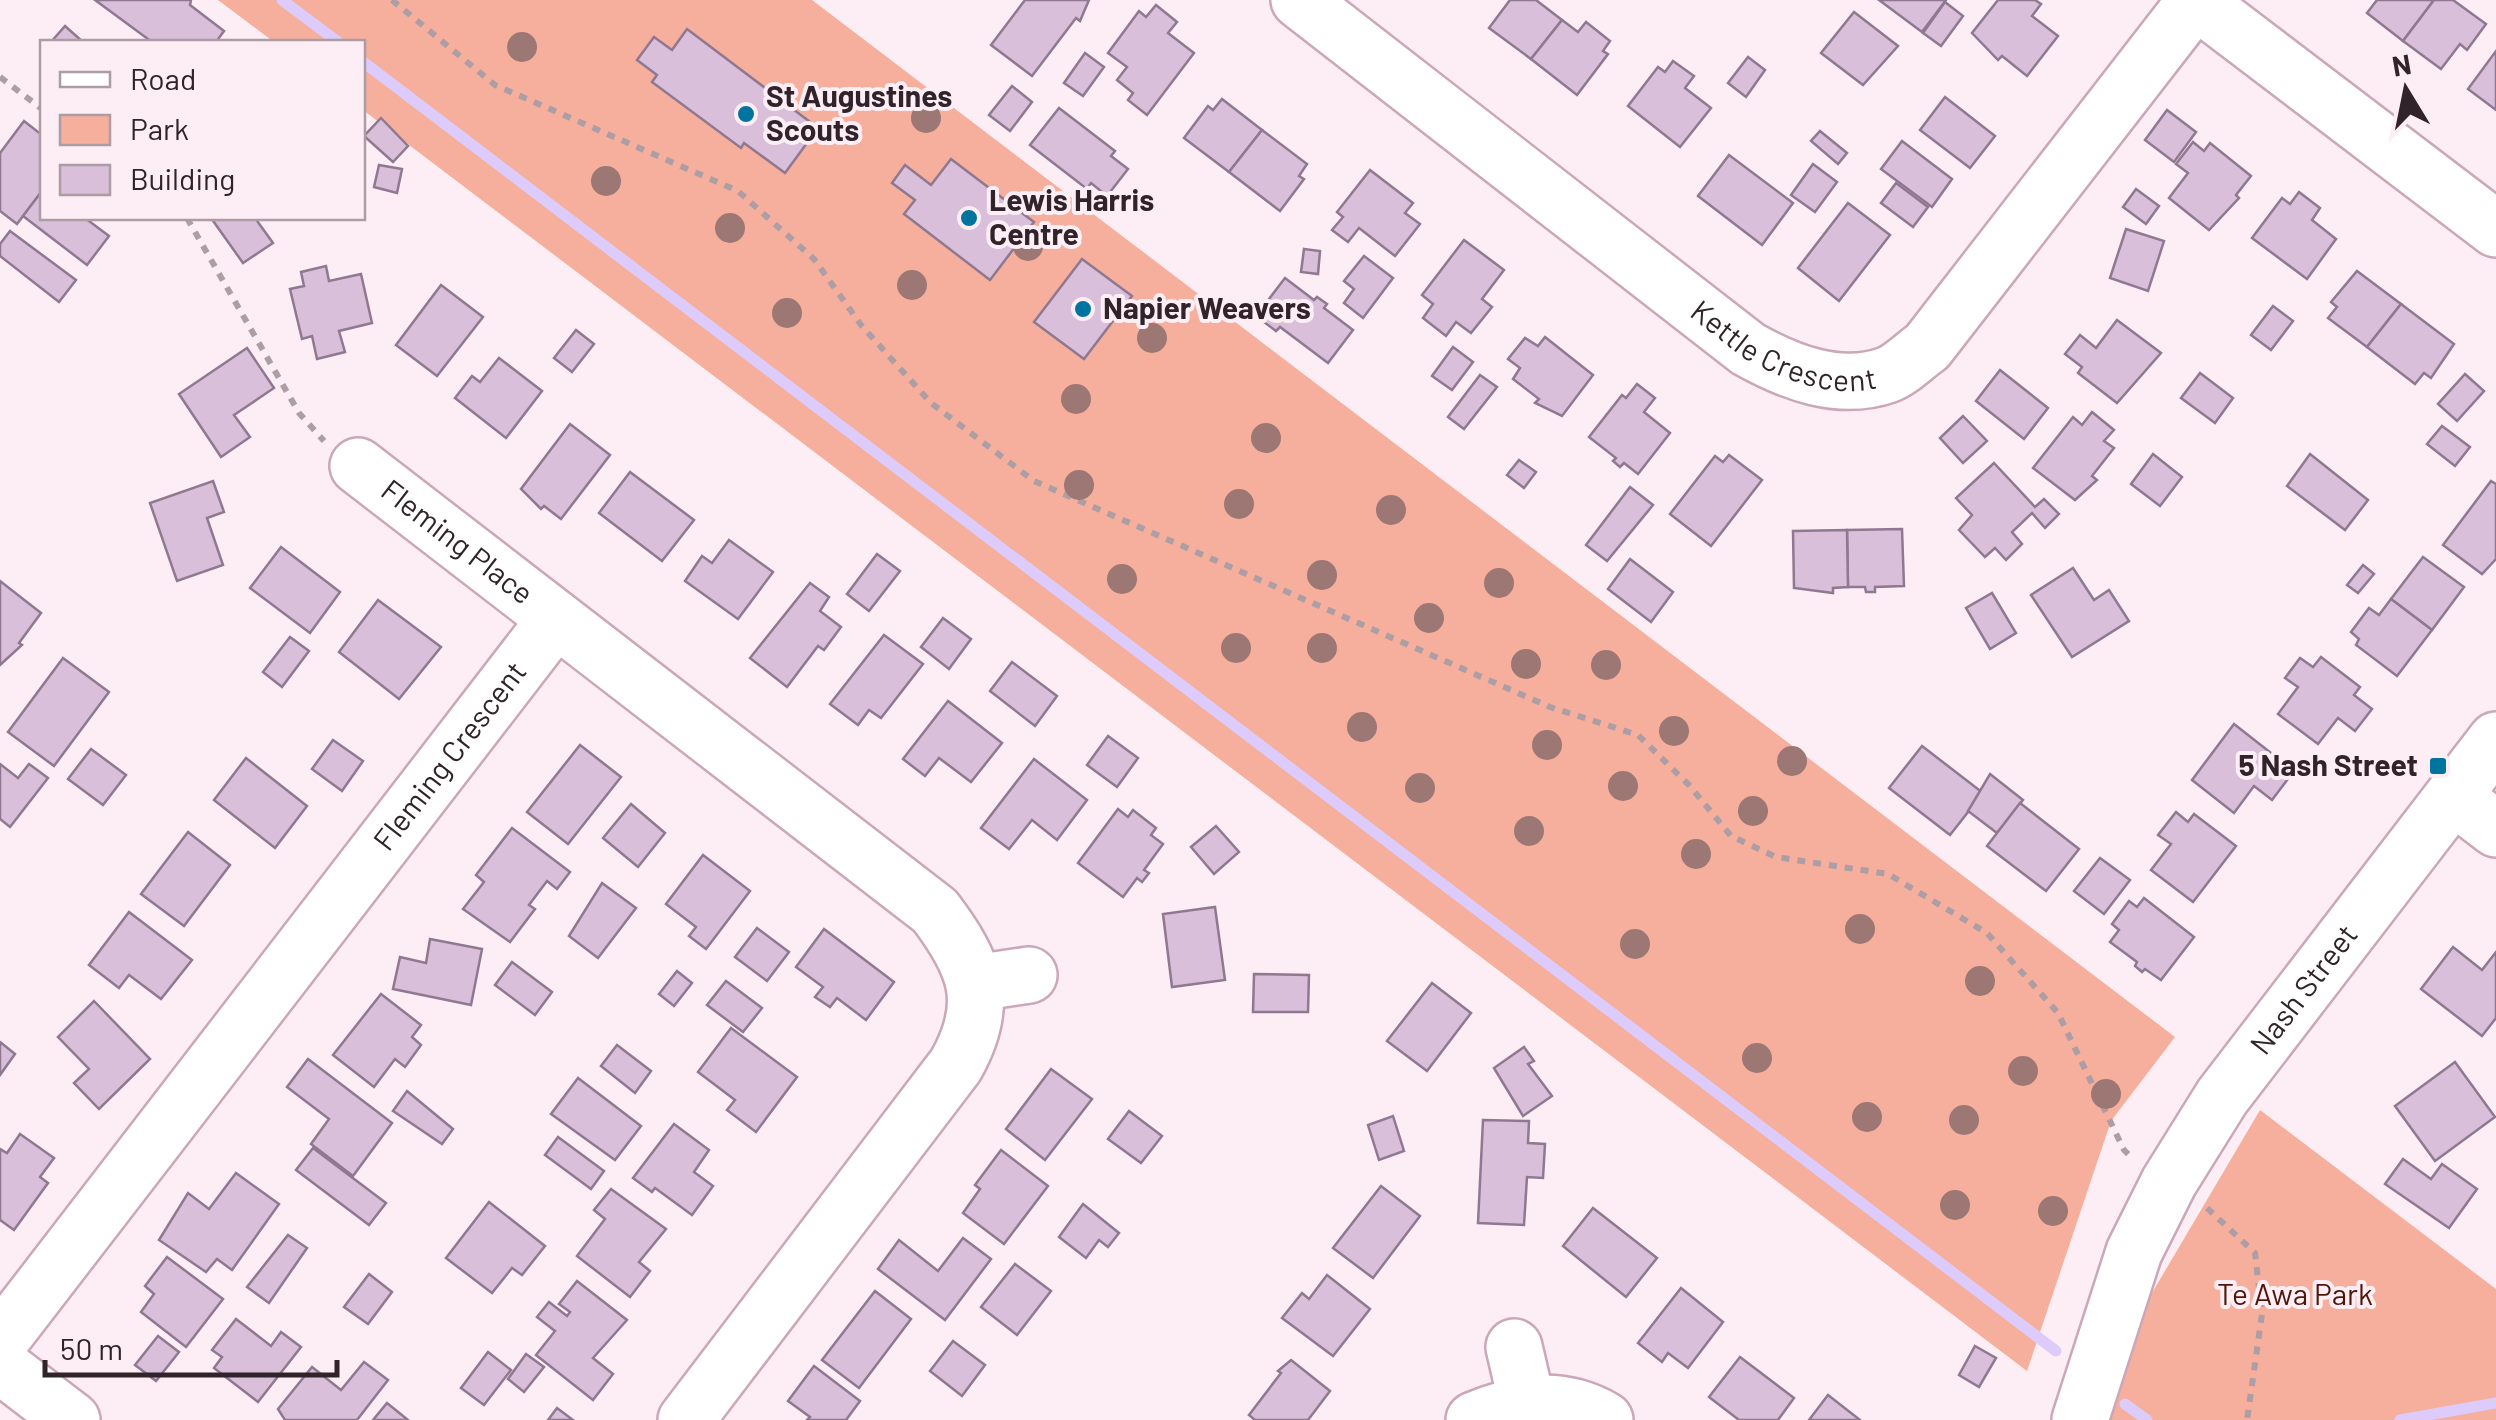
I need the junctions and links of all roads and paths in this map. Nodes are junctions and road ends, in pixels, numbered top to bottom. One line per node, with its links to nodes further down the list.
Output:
1 (392, 0): 14 (path)
2 (1300, 0): 3 (street, Kettle Crescent)
3 (2195, 0): 7 (street)
4 (0, 77): 5 (path)
5 (40, 107)
6 (188, 220): 8 (path)
7 (2496, 229)
8 (358, 466): 9 (street, Fleming Place)
9 (556, 619): 13 (street); 15 (street, Fleming Crescent)
10 (2496, 740): 11 (street, Nash Street)
11 (2475, 813): 14 (street, Nash Street)
12 (1029, 975): 13 (street)
13 (975, 983): 20 (street)
14 (2168, 1182): 23 (street, Nash Street); 24 (path)
15 (0, 1341)
16 (1514, 1347): 18 (street)
17 (0, 1365): 19 (street)
18 (1527, 1403): 21 (street); 22 (street)
19 (72, 1420)
20 (686, 1420)
21 (1474, 1420)
22 (1604, 1420)
23 (2080, 1420)
24 (2247, 1420)

